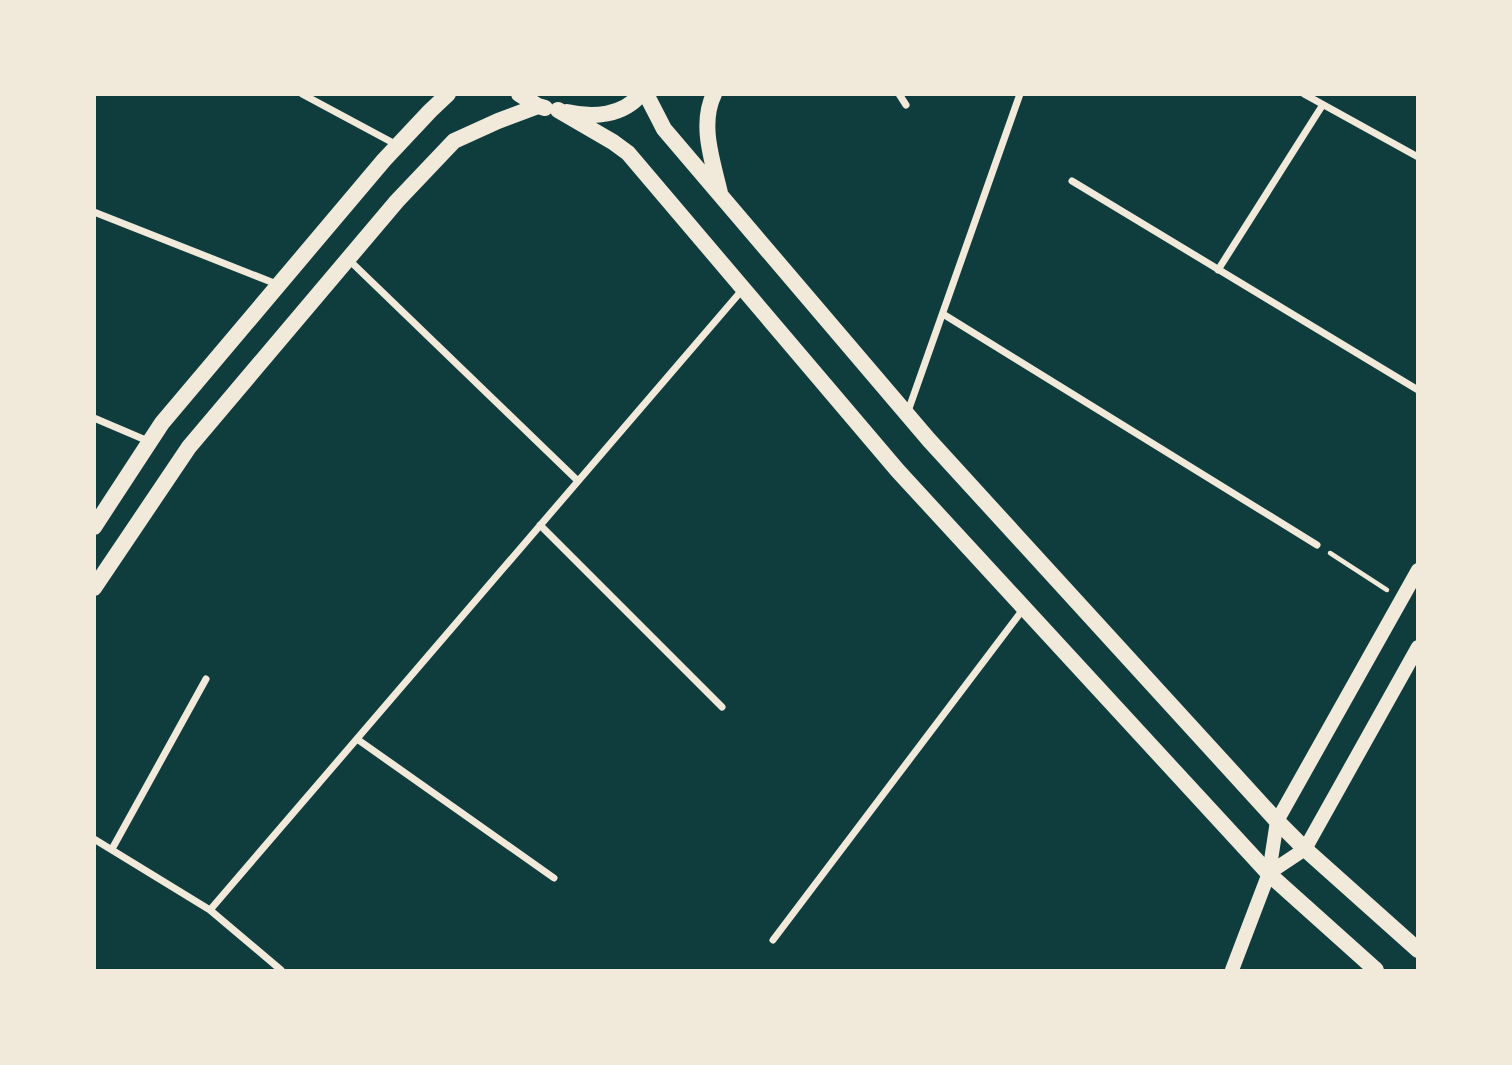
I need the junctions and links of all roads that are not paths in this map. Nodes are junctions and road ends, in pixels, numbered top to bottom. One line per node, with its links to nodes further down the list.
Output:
1 (302, 94): 13 (street)
2 (448, 94): 13 (main road)
3 (519, 94): 10 (main road)
4 (644, 94): 12 (main road); 16 (main road)
5 (713, 94): 16 (main road)
6 (899, 94): 9 (street)
7 (1020, 94): 22 (street)
8 (1304, 94): 11 (street)
9 (906, 105)
10 (538, 106): 12 (main road); 18 (main road)
11 (1322, 106): 14 (street); 19 (street)
12 (558, 110): 21 (main road)
13 (398, 146): 20 (main road)
14 (1418, 157)
15 (1072, 181): 19 (street)
16 (721, 196): 24 (main road)
17 (94, 212): 20 (street)
18 (348, 260): 27 (street); 32 (main road)
19 (1218, 270): 23 (street)
20 (279, 285): 26 (main road)
21 (743, 289): 27 (street); 33 (main road)
22 (943, 314): 24 (street); 30 (street)
23 (1418, 390)
24 (907, 415): 38 (main road)
25 (94, 418): 26 (street)
26 (150, 442): 29 (main road)
27 (578, 481): 28 (street)
28 (540, 525): 36 (street); 37 (street)
29 (94, 527)
30 (1317, 545)
31 (1418, 570): 38 (main road)
32 (94, 588)
33 (1024, 608): 42 (main road); 45 (street)
34 (1418, 648): 41 (main road)
35 (206, 679): 40 (street)
36 (722, 707)
37 (357, 739): 43 (street); 44 (street)
38 (1277, 821): 41 (main road); 42 (main road)
39 (94, 839): 40 (street)
40 (112, 849): 44 (street)
41 (1305, 849): 42 (main road); 46 (main road)
42 (1269, 873): 48 (main road); 49 (main road)
43 (555, 878)
44 (210, 910): 47 (street)
45 (773, 940)
46 (1418, 950)
47 (281, 971)
48 (1232, 971)
49 (1376, 971)

